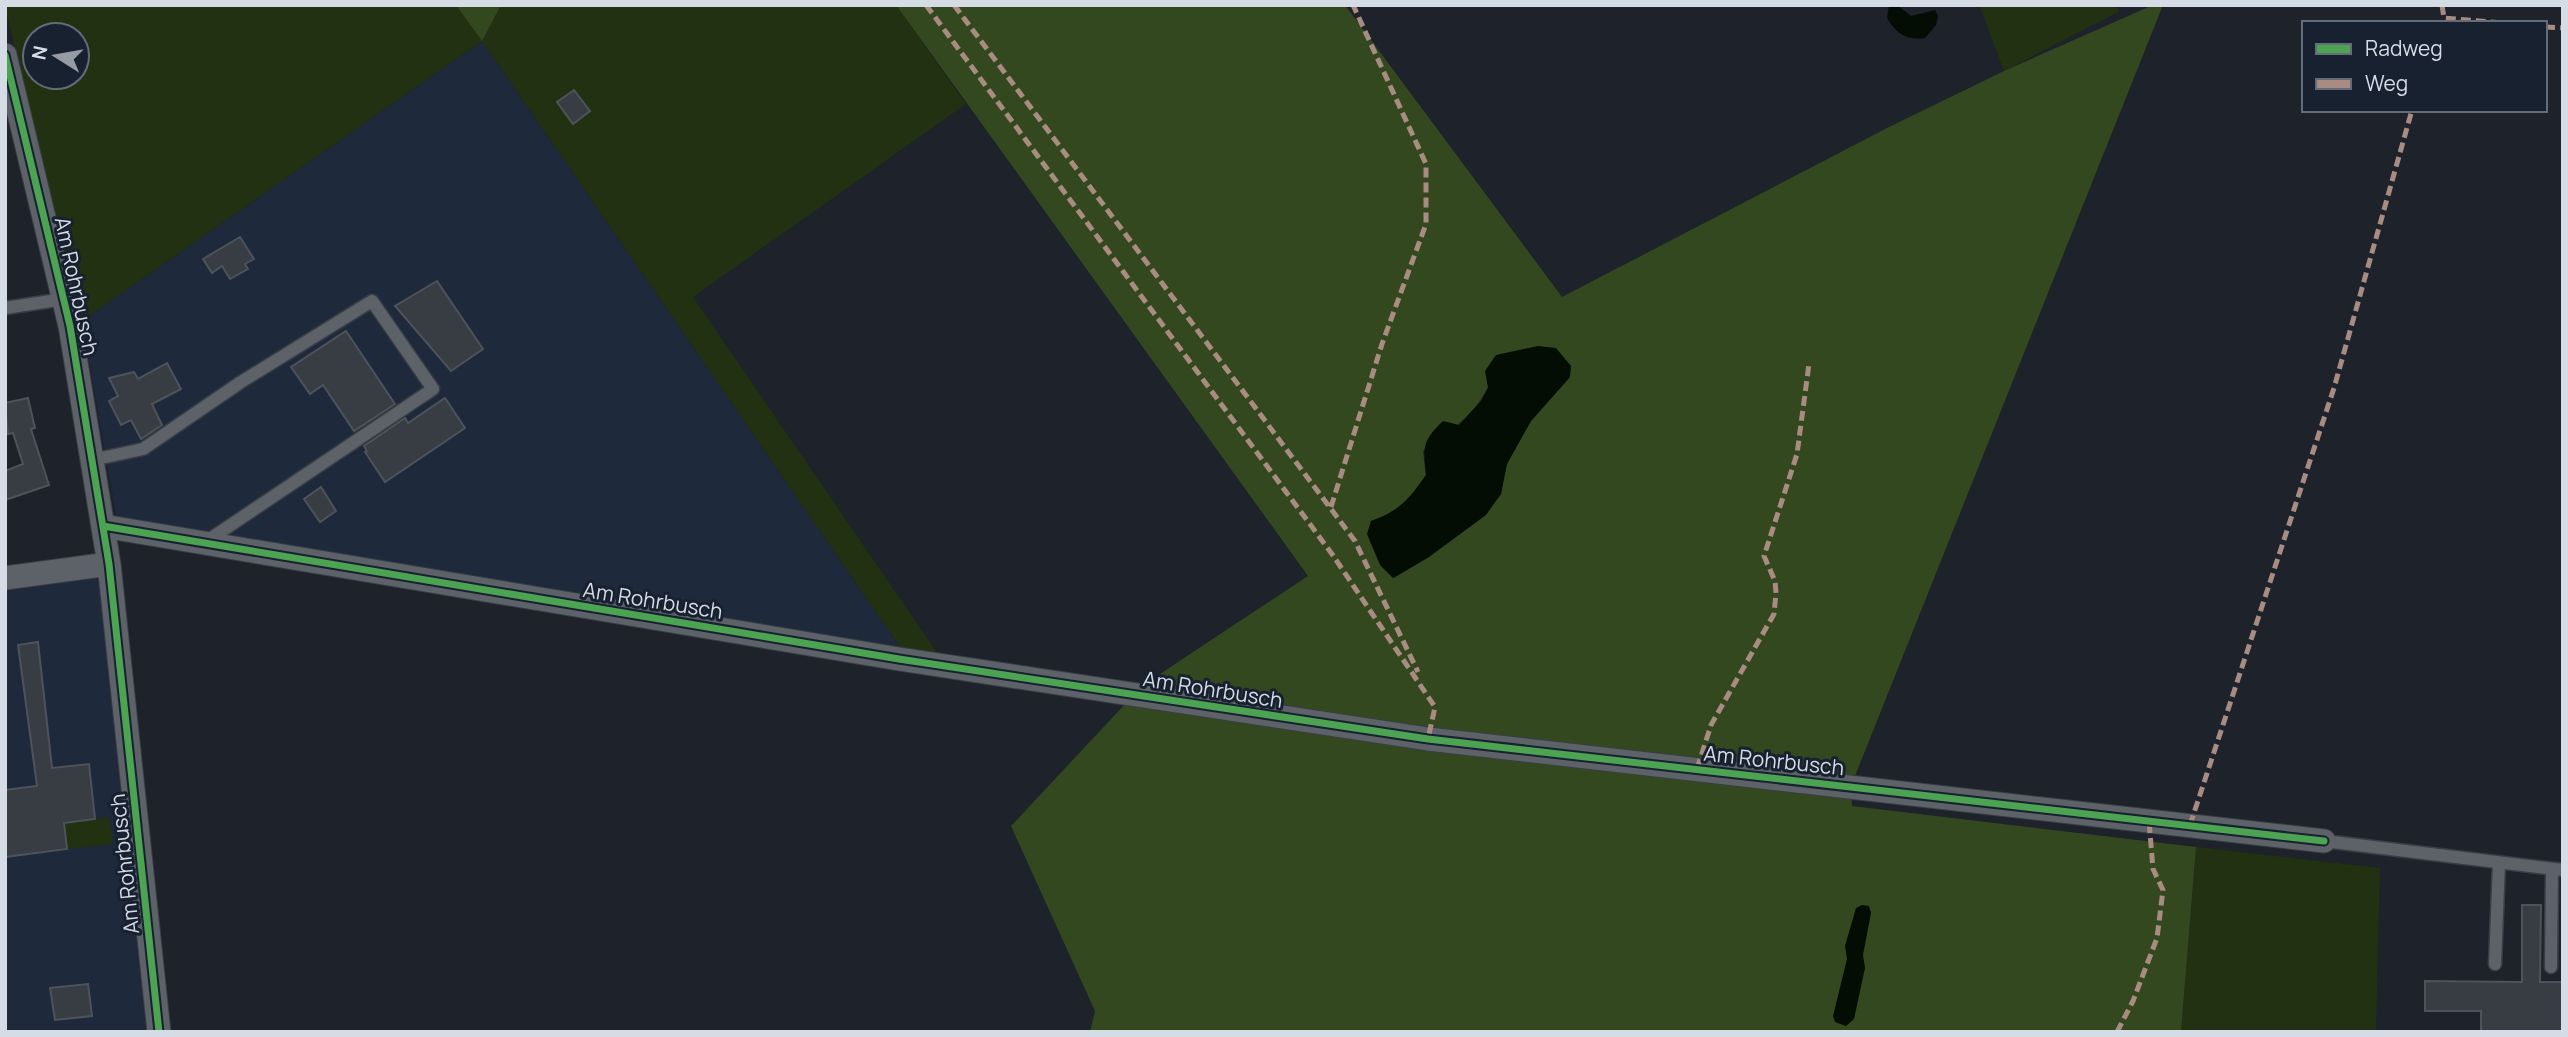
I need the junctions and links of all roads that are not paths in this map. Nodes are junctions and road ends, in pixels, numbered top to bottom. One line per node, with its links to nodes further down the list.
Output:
1 (5, 55): 2 (street, Am Rohrbusch)
2 (64, 299): 3 (lane); 4 (street, Am Rohrbusch)
3 (5, 308)
4 (92, 460): 5 (street, Am Rohrbusch); 6 (lane)
5 (103, 526): 6 (street, Am Rohrbusch); 7 (street, Am Rohrbusch)
6 (204, 543): 9 (street, Am Rohrbusch)
7 (109, 564): 8 (street); 14 (street, Am Rohrbusch)
8 (5, 578)
9 (2323, 841): 10 (lane)
10 (2499, 863): 11 (lane); 12 (lane)
11 (2557, 869): 13 (lane)
12 (2495, 964)
13 (2551, 967)
14 (159, 1032)

